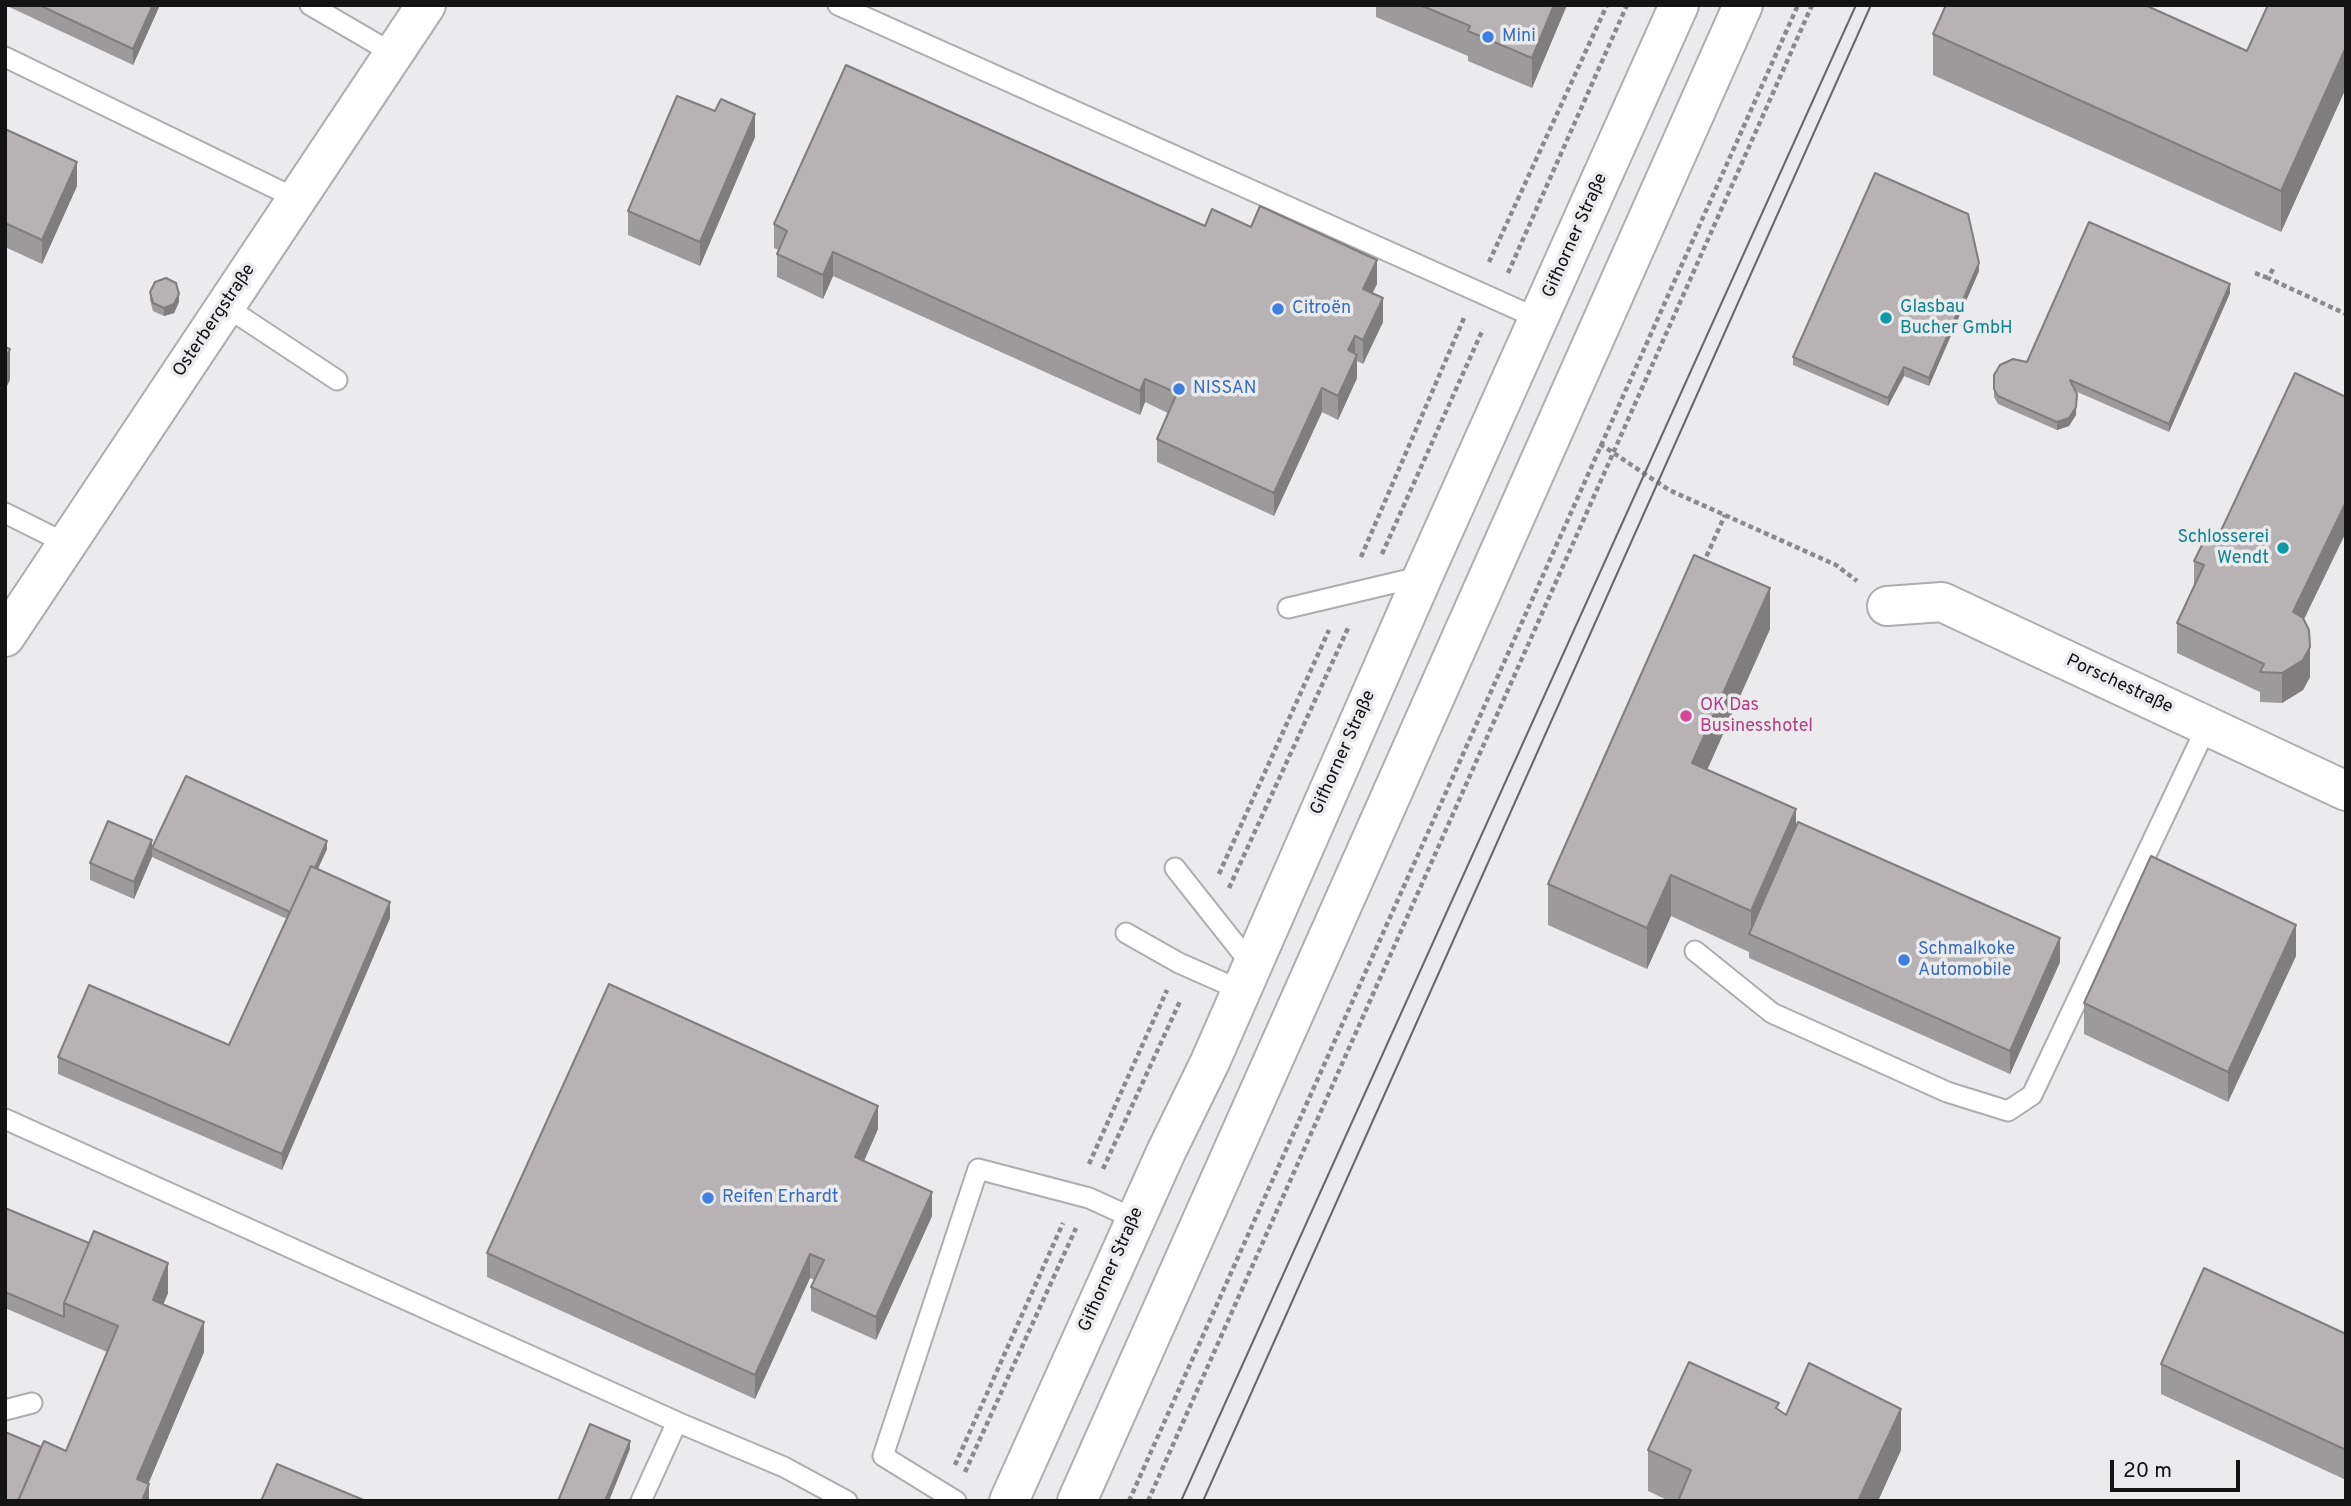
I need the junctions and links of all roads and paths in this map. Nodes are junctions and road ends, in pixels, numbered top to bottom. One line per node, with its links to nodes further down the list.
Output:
1 (310, 5): 10 (lane)
2 (426, 5): 10 (main road, Osterbergstraße)
3 (838, 5): 16 (lane)
4 (1607, 5): 16 (path)
5 (1627, 5): 17 (path)
6 (1679, 5): 20 (main road, Gifhorner Straße)
7 (1743, 5): 52 (main road)
8 (1798, 5): 22 (path)
9 (1812, 5): 23 (path)
10 (394, 54): 12 (main road, Osterbergstraße)
11 (5, 57): 12 (lane)
12 (297, 199): 18 (main road, Osterbergstraße)
13 (2273, 269): 15 (path)
14 (2255, 273): 15 (path)
15 (2268, 278): 19 (path)
16 (1476, 290): 17 (lane); 30 (path)
17 (1497, 299): 20 (lane); 29 (path)
18 (225, 306): 21 (lane); 26 (main road, Osterbergstraße)
19 (2346, 314)
20 (1539, 319): 28 (main road, Gifhorner Straße)
21 (337, 380)
22 (1600, 444): 23 (path); 53 (path)
23 (1612, 452): 25 (path); 54 (path)
24 (5, 513): 26 (lane)
25 (1725, 515): 27 (path); 31 (path)
26 (67, 544): 33 (main road, Osterbergstraße)
27 (1702, 565)
28 (1423, 576): 29 (lane); 41 (main road, Gifhorner Straße)
29 (1366, 587): 30 (lane); 37 (path)
30 (1346, 593): 32 (lane); 37 (path)
31 (1887, 606): 34 (main road, Porschestraße)
32 (1288, 608)
33 (5, 637)
34 (2207, 726): 35 (main road, Porschestraße); 39 (lane)
35 (2346, 791)
36 (1175, 868): 37 (lane)
37 (1210, 914): 41 (lane)
38 (1126, 933): 40 (lane)
39 (1695, 951)
40 (1186, 967): 41 (lane); 43 (path); 43 (path)
41 (1245, 977): 44 (main road, Gifhorner Straße)
42 (5, 1119): 47 (lane)
43 (1082, 1197): 44 (lane); 48 (path); 48 (path); 48 (lane)
44 (1135, 1219): 51 (main road, Gifhorner Straße)
45 (32, 1403): 46 (lane)
46 (5, 1410)
47 (677, 1422): 49 (lane); 50 (lane)
48 (950, 1497)
49 (641, 1501)
50 (847, 1501)
51 (1009, 1501)
52 (1077, 1501)
53 (1129, 1501)
54 (1148, 1501)

